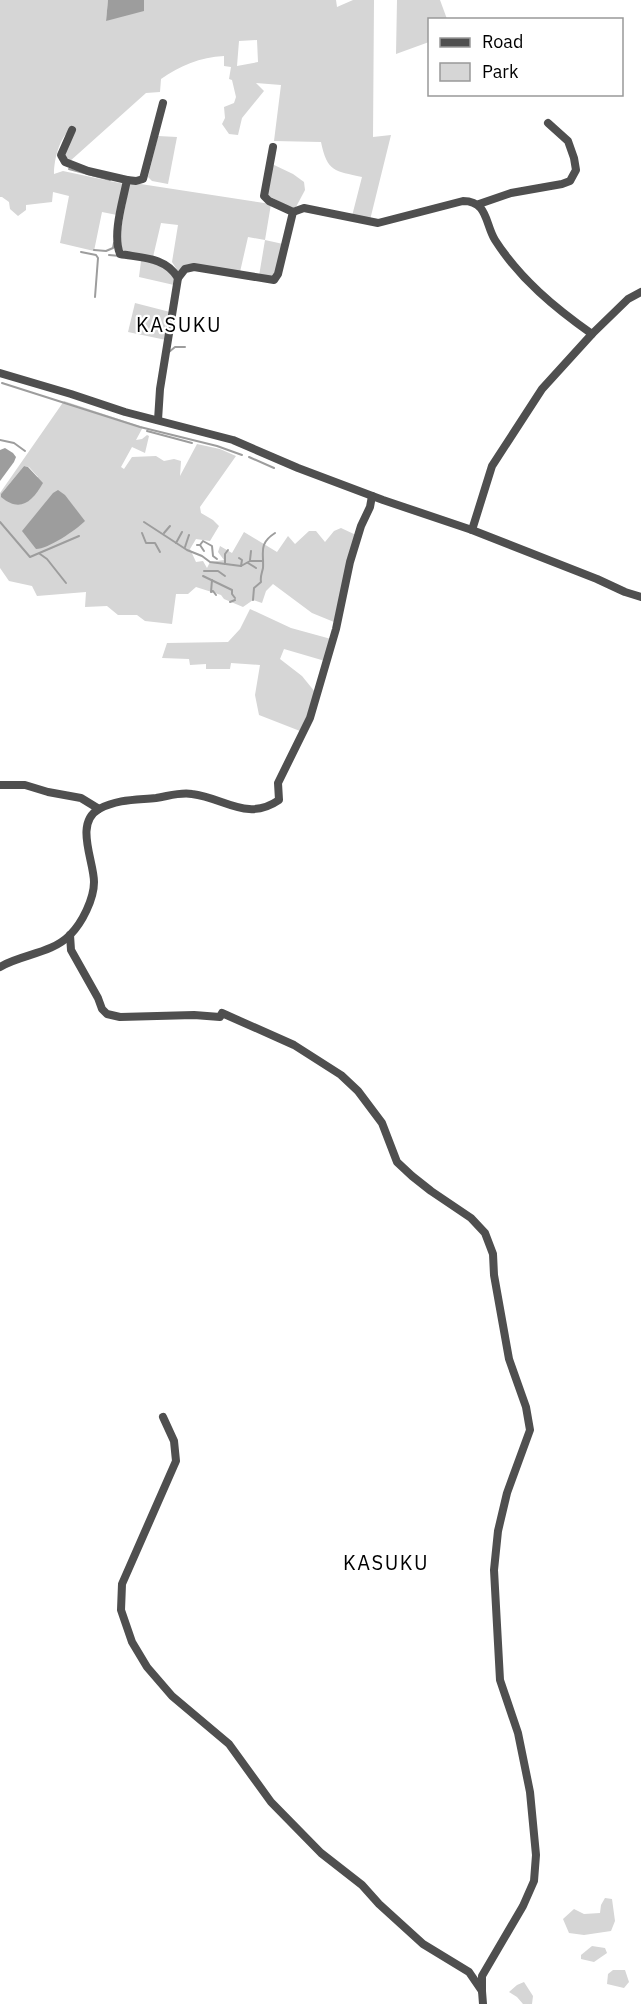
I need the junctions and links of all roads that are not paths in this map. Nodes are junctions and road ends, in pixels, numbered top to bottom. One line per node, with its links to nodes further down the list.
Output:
1 (163, 103): 5 (street)
2 (548, 123): 6 (street)
3 (72, 130): 5 (street)
4 (273, 147): 7 (street)
5 (127, 180): 8 (street)
6 (479, 204): 7 (street); 10 (street)
7 (293, 212): 8 (street)
8 (178, 278): 12 (street)
9 (641, 292): 10 (street)
10 (592, 334): 14 (street)
11 (0, 372): 12 (street)
12 (158, 420): 13 (street)
13 (372, 496): 14 (street); 17 (street)
14 (472, 530): 15 (street)
15 (641, 597)
16 (0, 784): 17 (street)
17 (99, 809): 18 (street)
18 (70, 935): 19 (street); 20 (street)
19 (50, 948): 20 (street); 21 (street)
20 (71, 950): 23 (street)
21 (0, 967)
22 (163, 1417): 23 (street)
23 (482, 1991): 24 (street)
24 (483, 2004)

